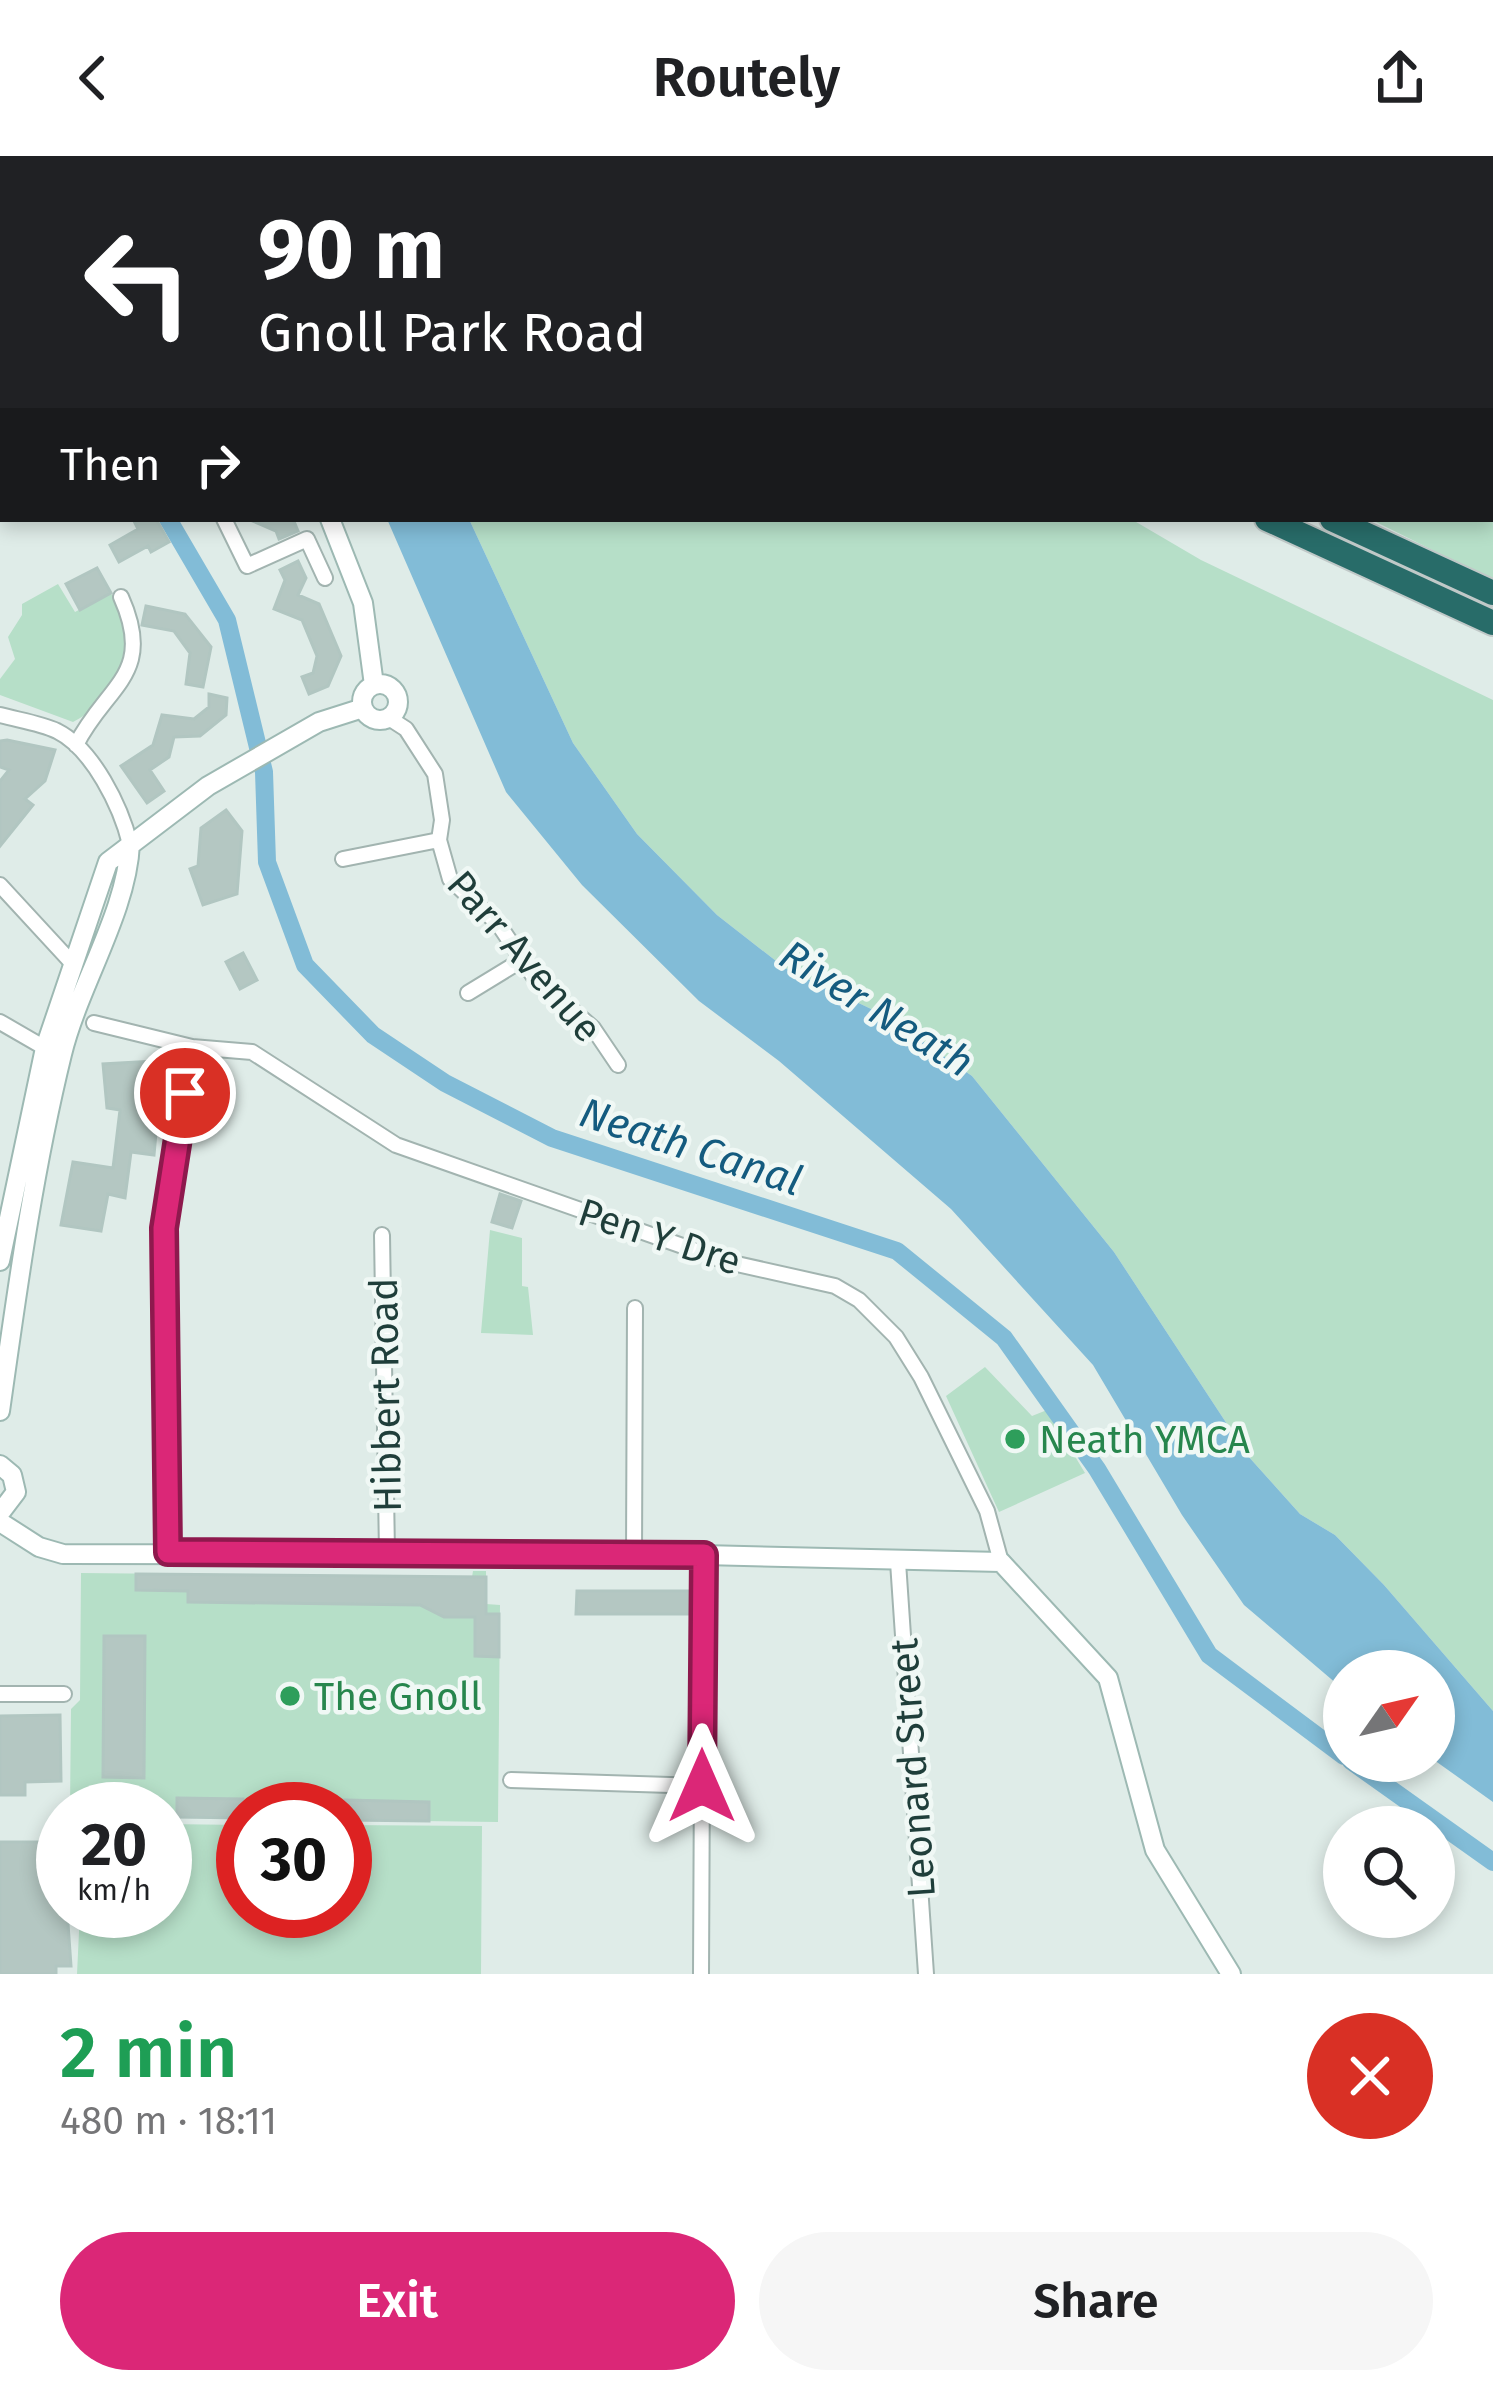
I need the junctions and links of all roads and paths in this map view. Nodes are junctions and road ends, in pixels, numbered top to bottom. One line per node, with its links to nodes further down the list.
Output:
1 (225, 522): 5 (street)
2 (331, 522): 9 (main road)
3 (1274, 522): 8 (highway)
4 (1339, 522): 6 (highway)
5 (326, 578)
6 (1493, 593)
7 (122, 597): 13 (street)
8 (1493, 623)
9 (374, 685): 10 (main road); 12 (main road)
10 (363, 708): 12 (main road); 15 (main road)
11 (0, 715): 13 (street)
12 (389, 718): 14 (street, Parr Avenue)
13 (76, 745): 15 (street)
14 (439, 840): 16 (street); 18 (street, Parr Avenue)
15 (130, 844): 19 (main road); 29 (main road)
16 (343, 859)
17 (0, 885): 19 (street)
18 (522, 961): 20 (street); 25 (street, Parr Avenue)
19 (72, 963): 24 (main road)
20 (468, 993)
21 (0, 1022): 24 (street)
22 (94, 1023): 23 (street, Pen Y Dre)
23 (192, 1047): 32 (street); 37 (street, Pen Y Dre)
24 (45, 1048): 27 (main road)
25 (618, 1065)
26 (382, 1235): 33 (street, Hibbert Road)
27 (0, 1261)
28 (635, 1309): 34 (street)
29 (0, 1411)
30 (0, 1465): 31 (main road)
31 (5, 1512): 32 (main road)
32 (168, 1552): 33 (main road)
33 (387, 1554): 34 (main road)
34 (634, 1555): 35 (main road)
35 (704, 1555): 36 (main road); 41 (street)
36 (898, 1562): 37 (main road); 43 (street, Leonard Street)
37 (1000, 1562): 44 (main road)
38 (0, 1694): 39 (street)
39 (64, 1694)
40 (511, 1780): 41 (street)
41 (702, 1786): 42 (street)
42 (701, 1974)
43 (926, 1974)
44 (1232, 1974)

